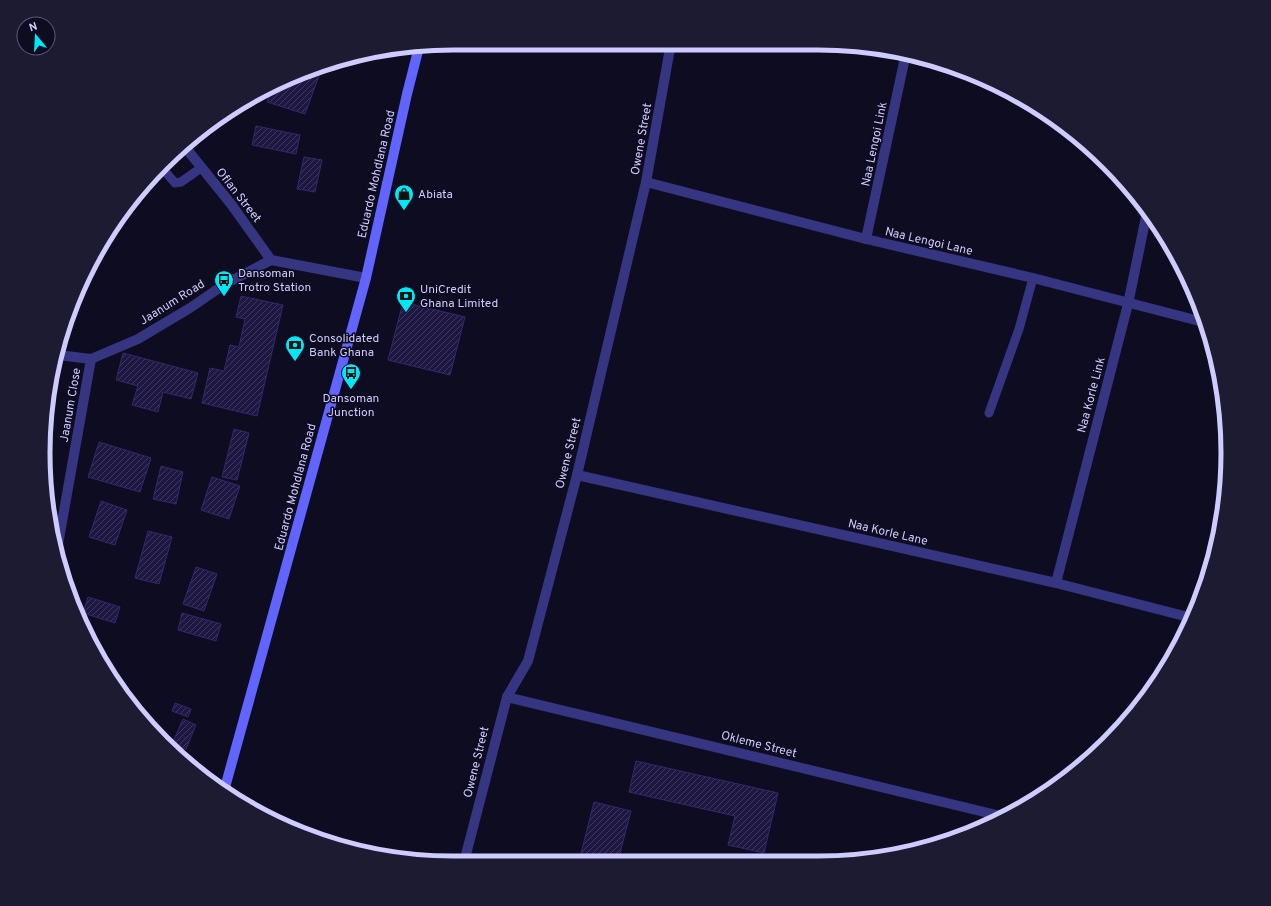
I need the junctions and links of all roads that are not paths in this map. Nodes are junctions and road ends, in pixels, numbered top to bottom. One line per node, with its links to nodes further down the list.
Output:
1 (670, 50): 7 (street, Owene Street)
2 (418, 52): 11 (main road, Eduardo Mohdlana Road)
3 (905, 60): 9 (street, Naa Lengoi Link)
4 (187, 150): 5 (street, Oflan Street)
5 (201, 168): 6 (lane); 10 (street, Oflan Street)
6 (165, 171)
7 (646, 182): 9 (street, Naa Lengoi Lane); 18 (street, Owene Street)
8 (1146, 219): 13 (street, Naa Korle Link)
9 (866, 239): 12 (street, Naa Lengoi Lane)
10 (271, 260): 11 (street); 16 (street, Jaanum Road)
11 (366, 278): 23 (main road, Eduardo Mohdlana Road)
12 (1033, 278): 13 (street, Naa Lengoi Lane); 17 (lane)
13 (1128, 304): 14 (street, Naa Lengoi Lane); 20 (street, Naa Korle Link)
14 (1200, 322)
15 (62, 356): 16 (street, Jaanum Road)
16 (91, 359): 19 (street, Jaanum Close)
17 (989, 413)
18 (577, 475): 20 (street, Naa Korle Lane); 22 (street, Owene Street)
19 (59, 537)
20 (1056, 583): 21 (street, Naa Korle Lane)
21 (1186, 616)
22 (507, 697): 24 (street, Okleme Street); 25 (street, Owene Street)
23 (226, 786)
24 (991, 816)
25 (466, 856)

